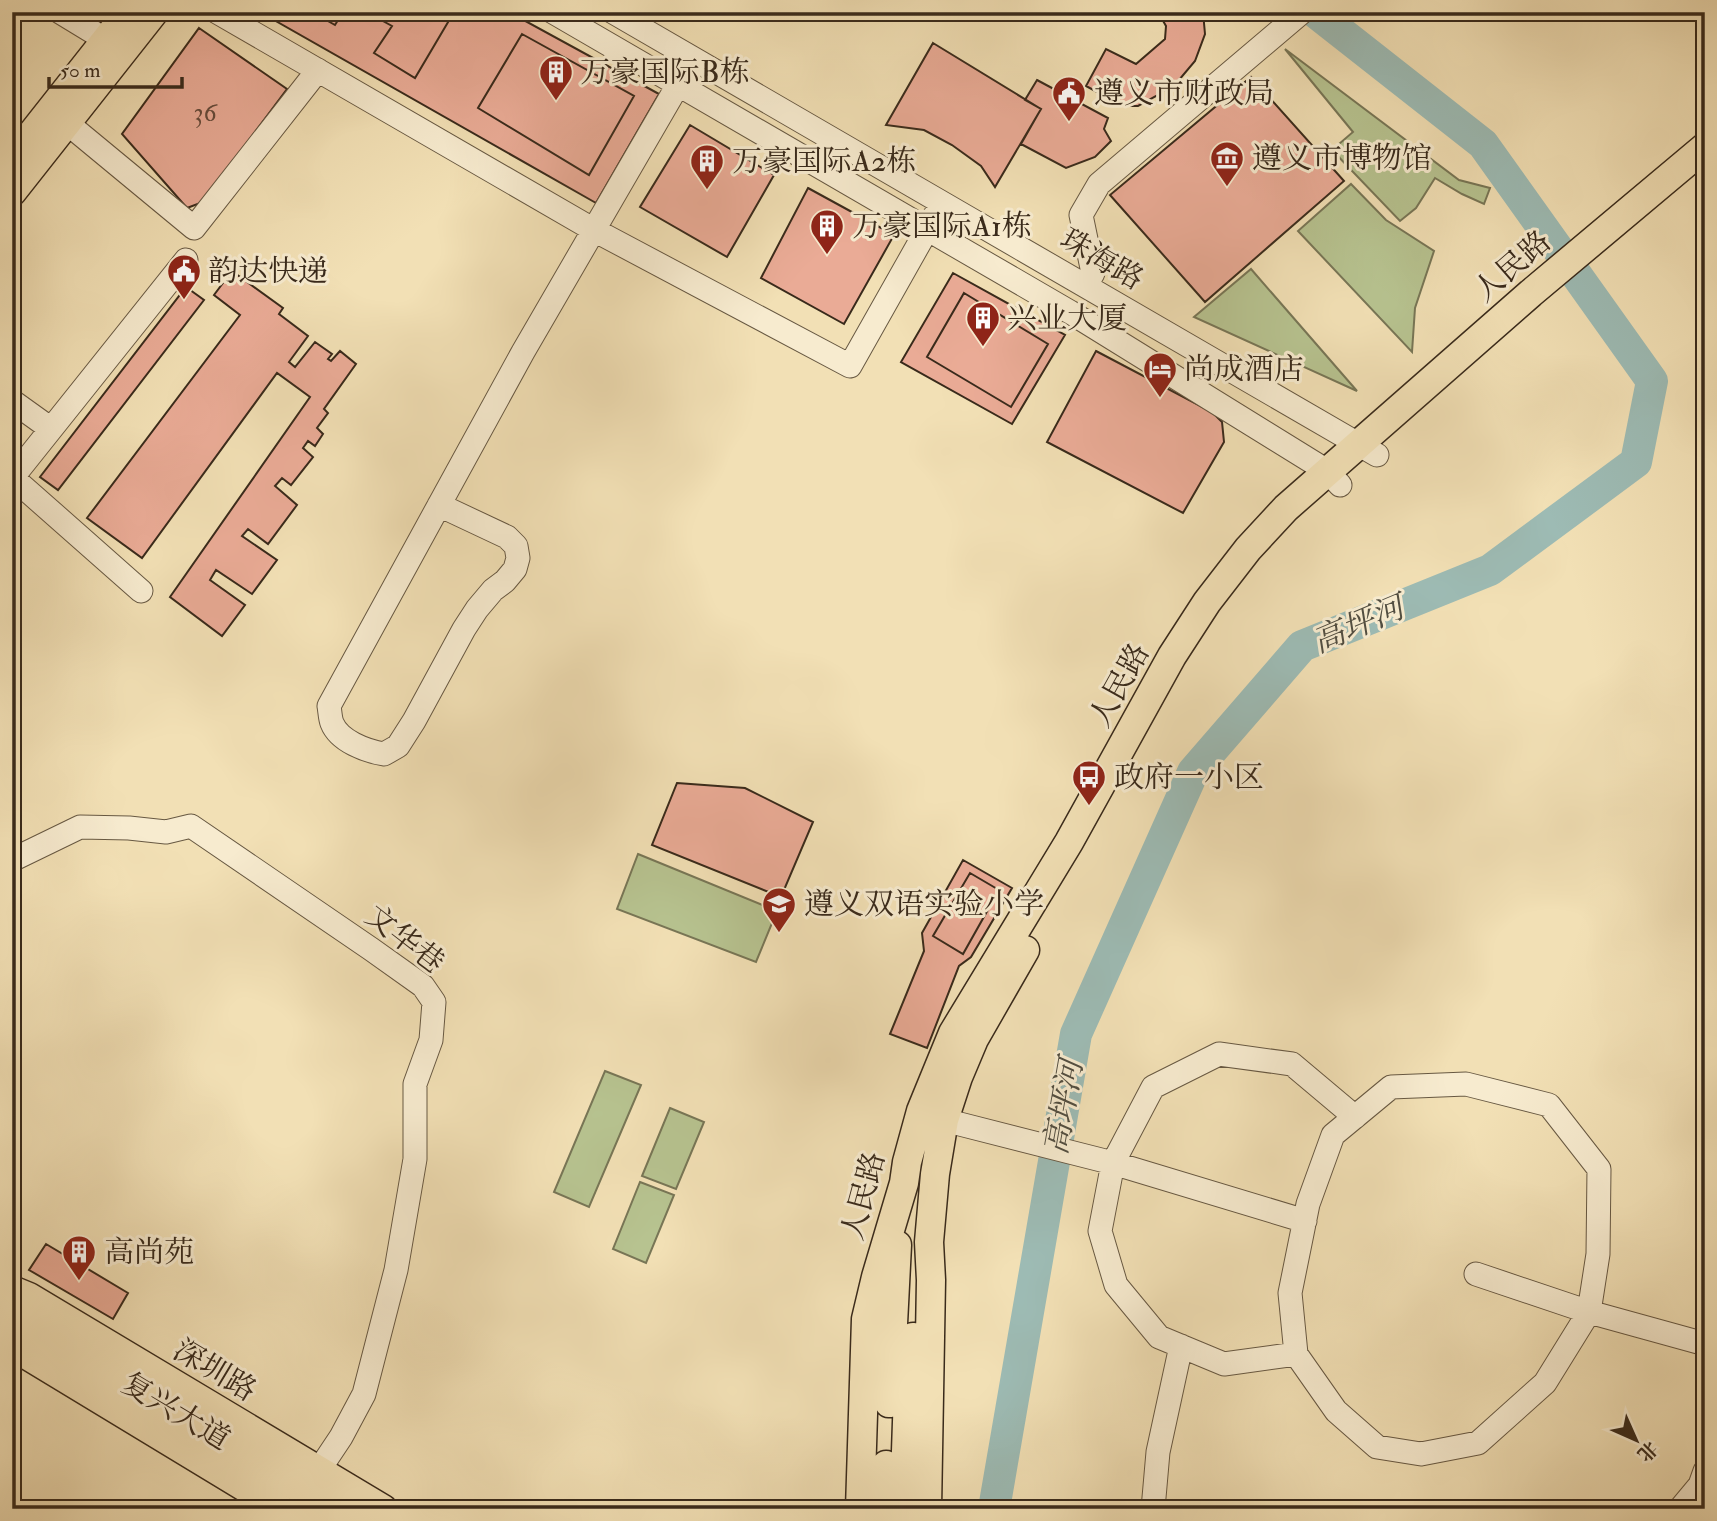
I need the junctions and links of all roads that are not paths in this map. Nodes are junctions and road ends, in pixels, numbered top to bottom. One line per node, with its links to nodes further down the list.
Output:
1 (60, 12): 8 (street)
2 (128, 12): 8 (main road)
3 (154, 12): 12 (main road)
4 (217, 12): 10 (street)
5 (553, 12): 11 (street, 珠海路)
6 (613, 12): 9 (street, 珠海路)
7 (1302, 12): 22 (street)
8 (106, 40): 14 (main road)
9 (693, 59): 11 (street); 17 (street, 珠海路)
10 (318, 70): 12 (street); 19 (street)
11 (678, 85): 18 (street, 珠海路); 19 (street)
12 (67, 123): 16 (main road)
13 (1705, 148): 20 (main road, 人民路)
14 (12, 159)
15 (1705, 167): 20 (main road, 人民路)
16 (12, 192)
17 (942, 203): 18 (street); 22 (street, 珠海路)
18 (928, 229): 19 (street); 27 (street, 珠海路)
19 (594, 230): 28 (street)
20 (1615, 233): 25 (main road, 人民路)
21 (186, 260): 24 (street)
22 (1086, 286): 25 (street, 珠海路)
23 (12, 401): 24 (street)
24 (51, 429): 26 (street)
25 (1367, 450): 27 (main road, 人民路)
26 (12, 477): 29 (street)
27 (1334, 478): 31 (main road, 人民路)
28 (439, 505): 28 (street)
29 (141, 592)
30 (12, 860): 46 (street, 文华巷)
31 (933, 1116): 33 (street); 34 (main road, 人民路); 35 (main road, 人民路)
32 (1354, 1117): 33 (street); 36 (street); 39 (street)
33 (1113, 1163): 36 (street); 44 (street)
34 (935, 1174): 54 (main road); 55 (main road, 人民路)
35 (904, 1183): 52 (main road, 人民路); 53 (main road)
36 (1305, 1221): 45 (street)
37 (1476, 1274): 39 (street)
38 (12, 1290): 46 (main road, 深圳路)
39 (1589, 1312): 42 (street); 45 (street)
40 (12, 1314): 50 (highway, 复兴大道)
41 (12, 1330): 49 (highway, 复兴大道)
42 (1705, 1343)
43 (12, 1346): 48 (main road)
44 (1181, 1346): 45 (street); 56 (street)
45 (1296, 1354)
46 (319, 1470): 51 (main road, 深圳路)
47 (1705, 1471): 57 (street)
48 (281, 1509)
49 (303, 1509)
50 (340, 1509)
51 (383, 1509)
52 (860, 1509)
53 (885, 1509)
54 (905, 1509)
55 (928, 1509)
56 (1153, 1509)
57 (1680, 1509)

